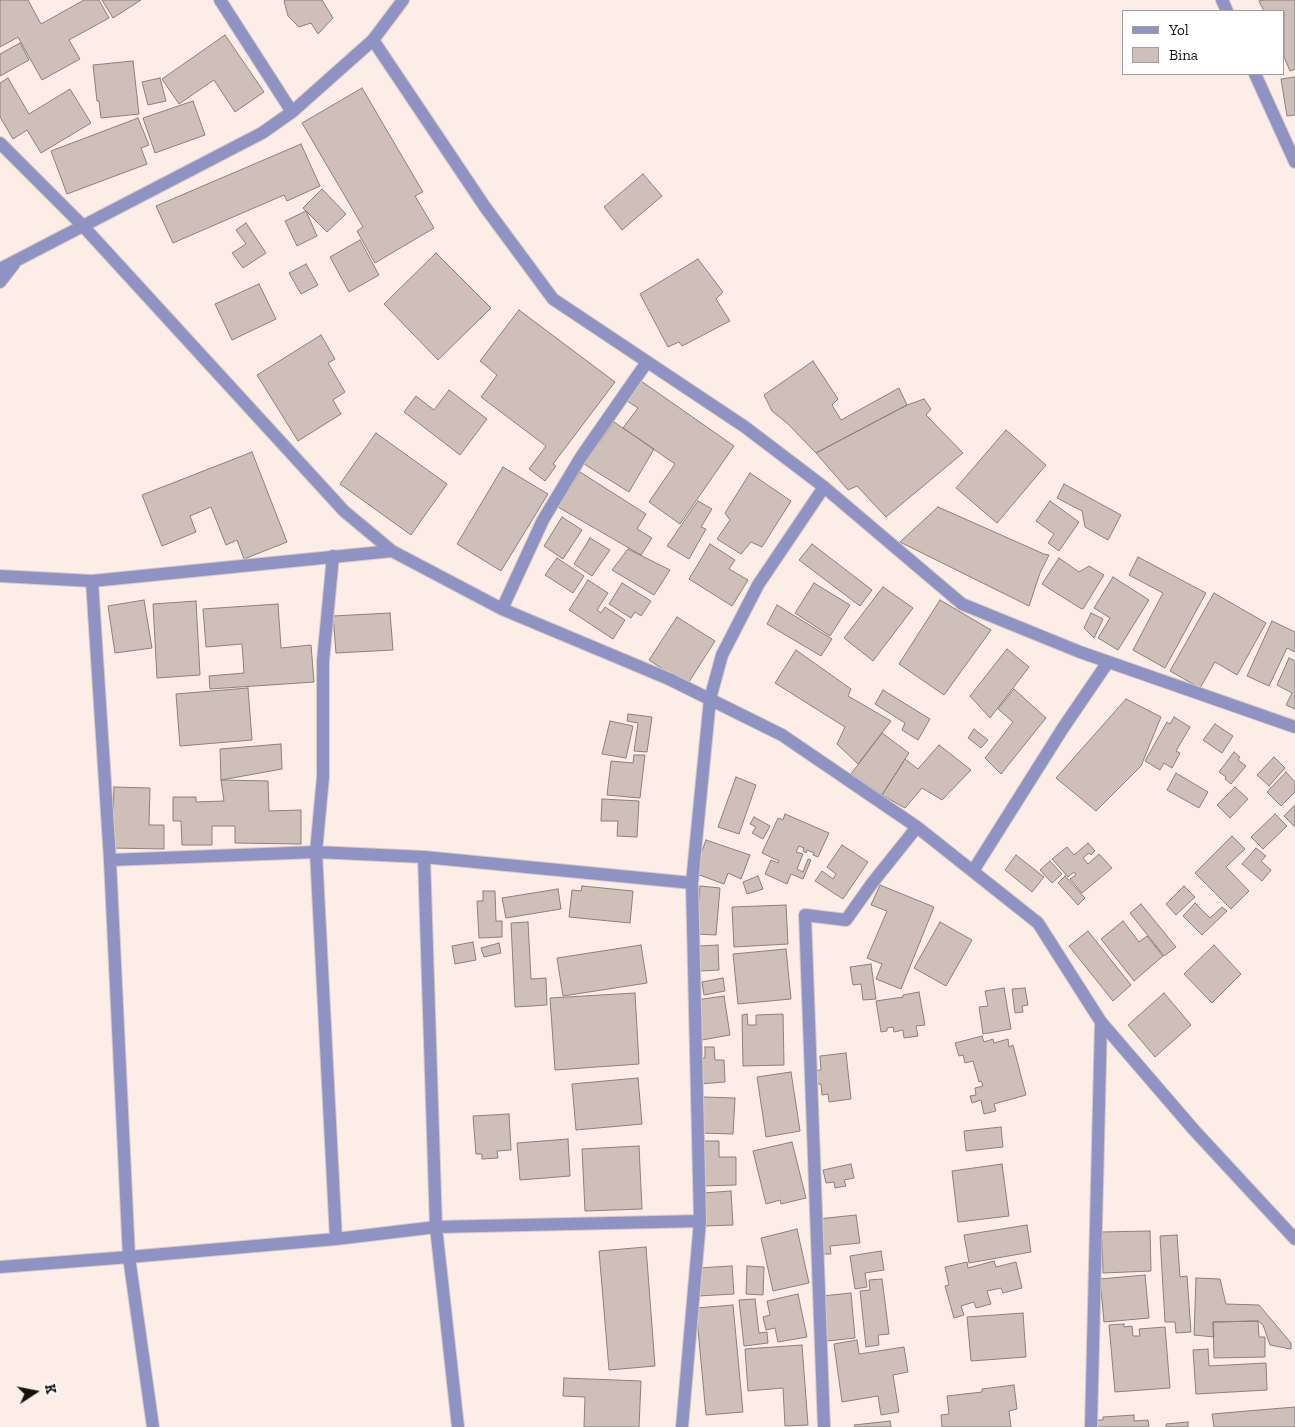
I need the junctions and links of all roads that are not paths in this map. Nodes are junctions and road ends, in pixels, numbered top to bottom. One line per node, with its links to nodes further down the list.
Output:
1 (220, 0): 5 (street)
2 (403, 0): 3 (street)
3 (373, 40): 5 (street); 12 (street)
4 (1255, 75): 7 (street)
5 (292, 112): 8 (street)
6 (0, 143): 8 (street)
7 (1295, 162)
8 (83, 226): 9 (street); 14 (street)
9 (17, 260): 10 (street); 11 (street)
10 (0, 269)
11 (0, 282)
12 (647, 362): 13 (street); 18 (street)
13 (824, 487): 19 (street); 20 (street)
14 (392, 550): 15 (street); 18 (street)
15 (333, 556): 17 (street); 23 (street)
16 (0, 576): 17 (street)
17 (92, 580): 25 (street)
18 (502, 609): 20 (street)
19 (1108, 662): 21 (street); 26 (street)
20 (710, 699): 22 (street); 27 (street)
21 (1295, 726)
22 (917, 826): 26 (street); 38 (street)
23 (316, 852): 24 (street); 25 (street); 31 (street)
24 (424, 857): 27 (street); 30 (street)
25 (110, 860): 33 (street)
26 (973, 871): 28 (street)
27 (692, 883): 29 (street)
28 (1101, 1022): 32 (street); 39 (street)
29 (700, 1221): 30 (street); 37 (street)
30 (436, 1227): 31 (street); 36 (street)
31 (336, 1239): 33 (street)
32 (1295, 1239)
33 (129, 1257): 34 (street); 35 (street)
34 (0, 1266)
35 (153, 1427)
36 (458, 1427)
37 (682, 1427)
38 (824, 1427)
39 (1091, 1427)

